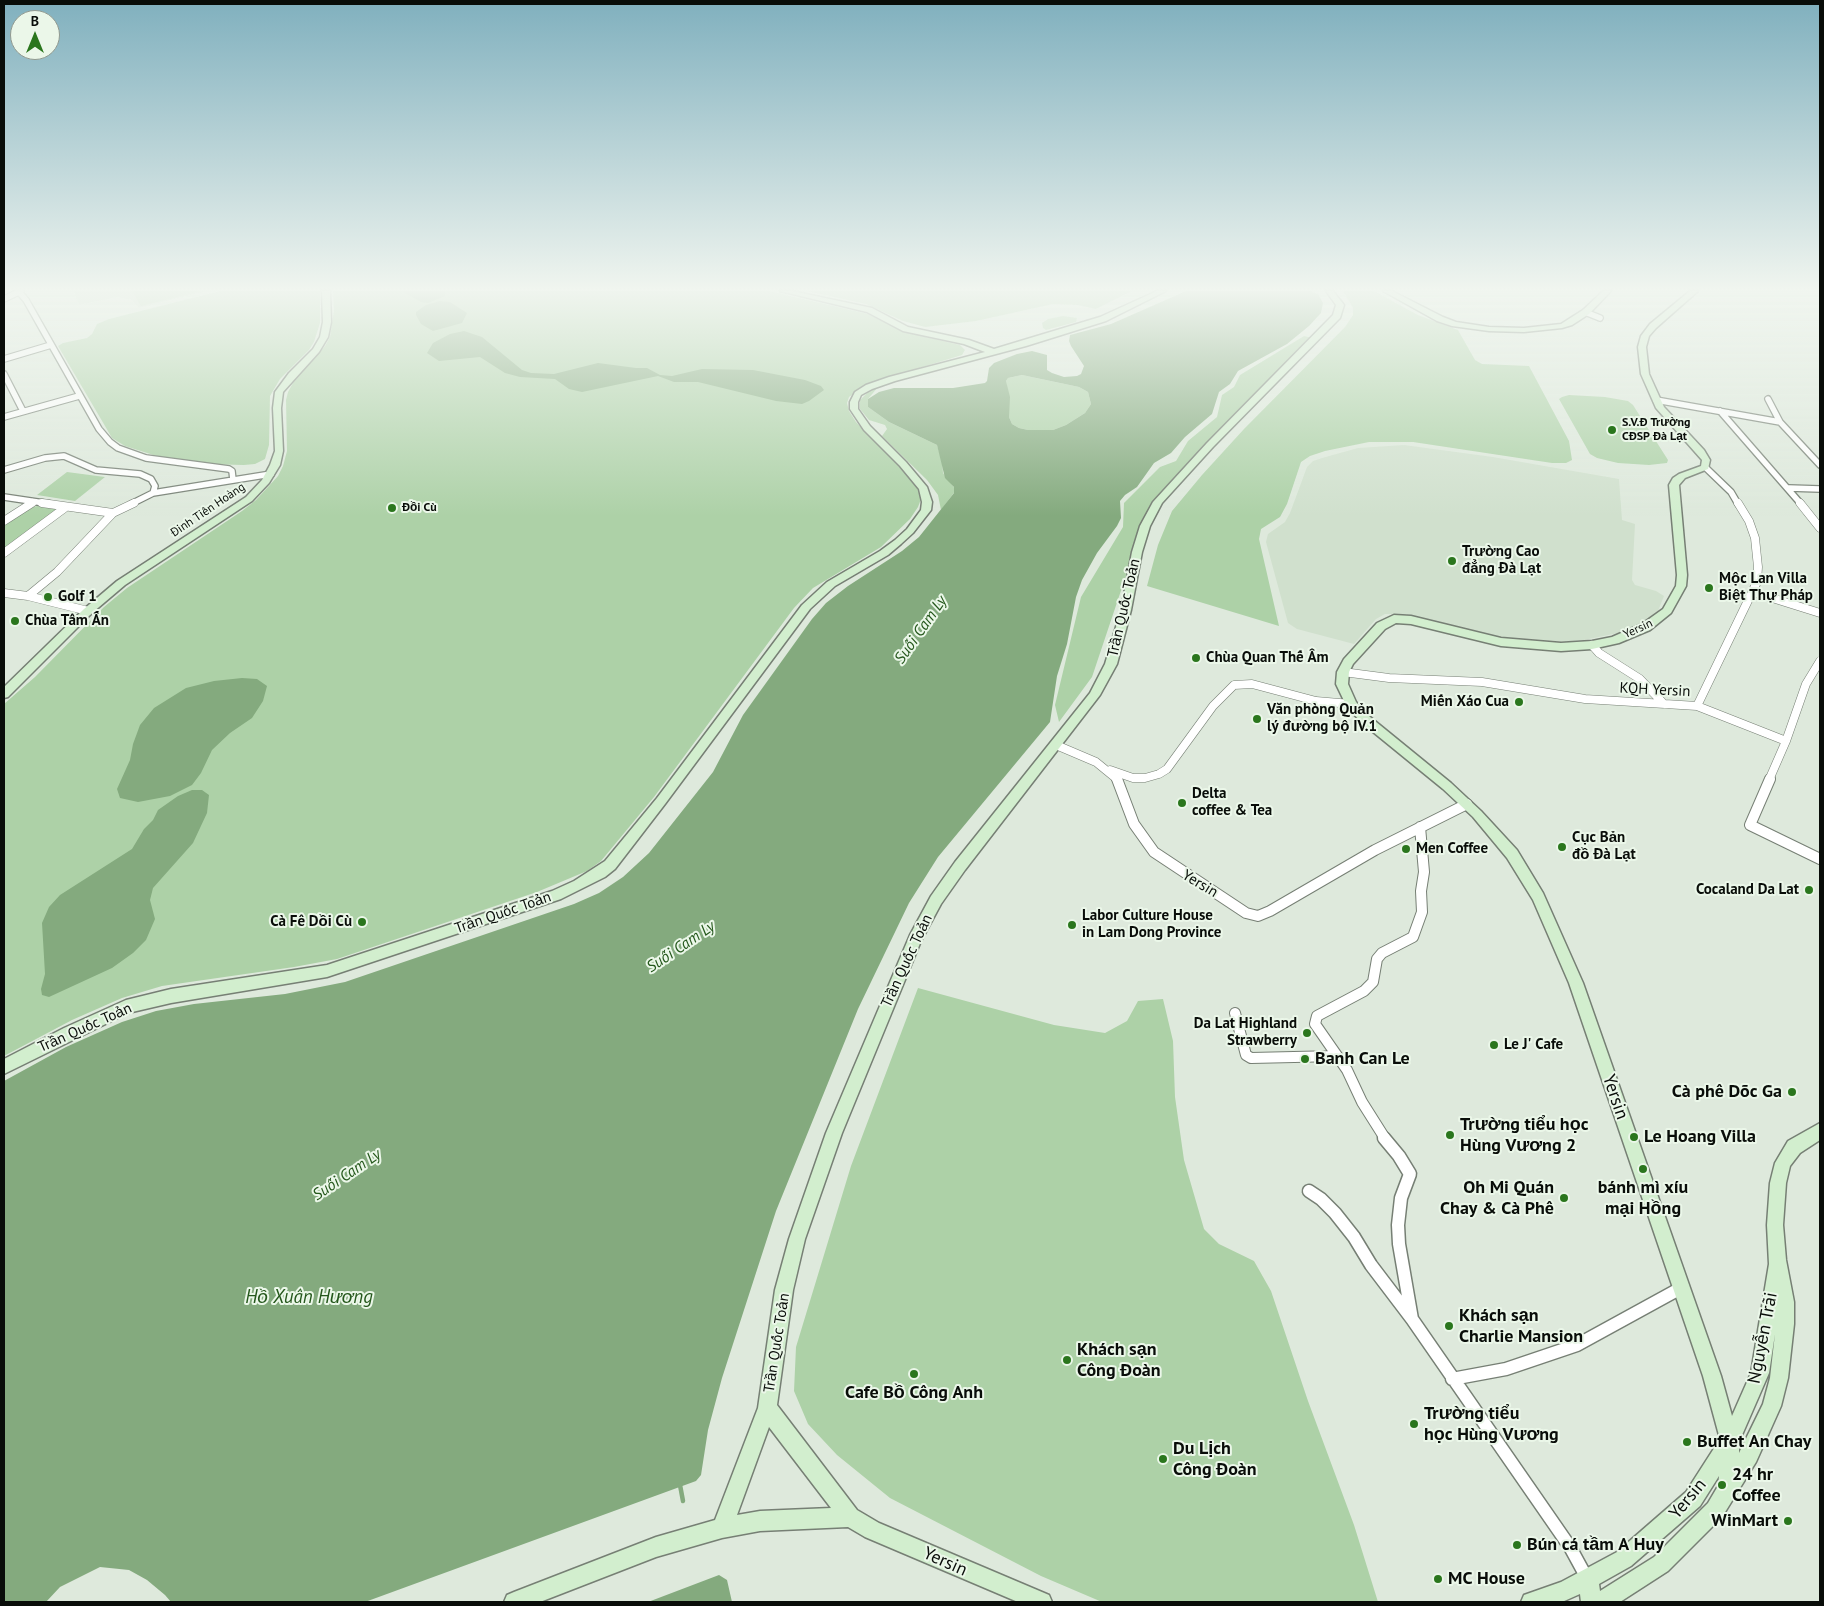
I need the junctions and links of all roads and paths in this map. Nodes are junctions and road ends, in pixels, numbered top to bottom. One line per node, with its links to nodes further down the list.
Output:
1 (63, 366): 7 (street)
2 (301, 366): 17 (main road, Đinh Tiên Hoàng)
3 (937, 366): 49 (main road, Trần Quốc Toản)
4 (1288, 366): 42 (main road, Trần Quốc Toản)
5 (1644, 366): 9 (main road)
6 (4, 374): 10 (street)
7 (79, 396): 10 (street); 18 (street)
8 (1768, 398): 13 (street)
9 (1656, 400): 11 (street); 15 (main road)
10 (23, 411): 12 (street)
11 (1720, 411): 13 (street); 19 (street)
12 (4, 416)
13 (1780, 422): 14 (street)
14 (1820, 464)
15 (1705, 467): 30 (street, KQH Yersin); 34 (main road, Yersin)
16 (6, 471): 21 (street)
17 (271, 474): 18 (street); 32 (main road, Đinh Tiên Hoàng)
18 (233, 480): 21 (street)
19 (1789, 488): 20 (street); 27 (street)
20 (1820, 490)
21 (153, 493): 25 (street)
22 (4, 497): 23 (street)
23 (33, 502): 24 (street); 26 (street)
24 (66, 507): 25 (street); 28 (street)
25 (112, 513): 31 (street)
26 (4, 521)
27 (1820, 528)
28 (4, 553)
29 (4, 592): 31 (street)
30 (1753, 592): 33 (street); 40 (street, KQH Yersin)
31 (28, 596): 32 (street)
32 (88, 612): 37 (main road, Đinh Tiên Hoàng)
33 (1820, 613)
34 (1592, 646): 36 (main road, Yersin); 39 (street)
35 (1820, 661): 41 (street)
36 (1343, 672): 38 (main road, Yersin); 39 (street, KQH Yersin)
37 (4, 694)
38 (1351, 704): 43 (street, Yersin); 44 (main road, Yersin)
39 (1664, 704): 40 (street, KQH Yersin)
40 (1697, 706): 41 (street)
41 (1786, 741): 46 (street)
42 (1056, 745): 43 (street, Yersin); 56 (main road, Trần Quốc Toản)
43 (1105, 768): 45 (street, Yersin)
44 (1467, 804): 45 (street, Yersin); 53 (main road, Yersin)
45 (1420, 827): 48 (street)
46 (1820, 859)
47 (1235, 1014): 48 (street)
48 (1337, 1056): 54 (street)
49 (4, 1067)
50 (1820, 1131): 52 (main road, Nguyễn Trãi)
51 (1309, 1191): 54 (street)
52 (1777, 1260): 57 (main road, Nguyễn Trãi); 58 (main road, Nguyễn Trãi)
53 (1681, 1288): 55 (street); 57 (main road, Yersin)
54 (1412, 1319): 55 (street)
55 (1452, 1379): 61 (street)
56 (767, 1408): 59 (main road, Yersin); 60 (main road, Trần Quốc Toản)
57 (1730, 1441): 58 (main road, Yersin); 61 (main road, Yersin)
58 (1728, 1489): 66 (main road, Yersin)
59 (850, 1517): 60 (main road); 63 (main road, Yersin)
60 (722, 1528): 62 (main road)
61 (1588, 1580): 64 (main road, Yersin); 65 (main road)
62 (514, 1602)
63 (1042, 1602)
64 (1531, 1602)
65 (1591, 1602)
66 (1602, 1602)

